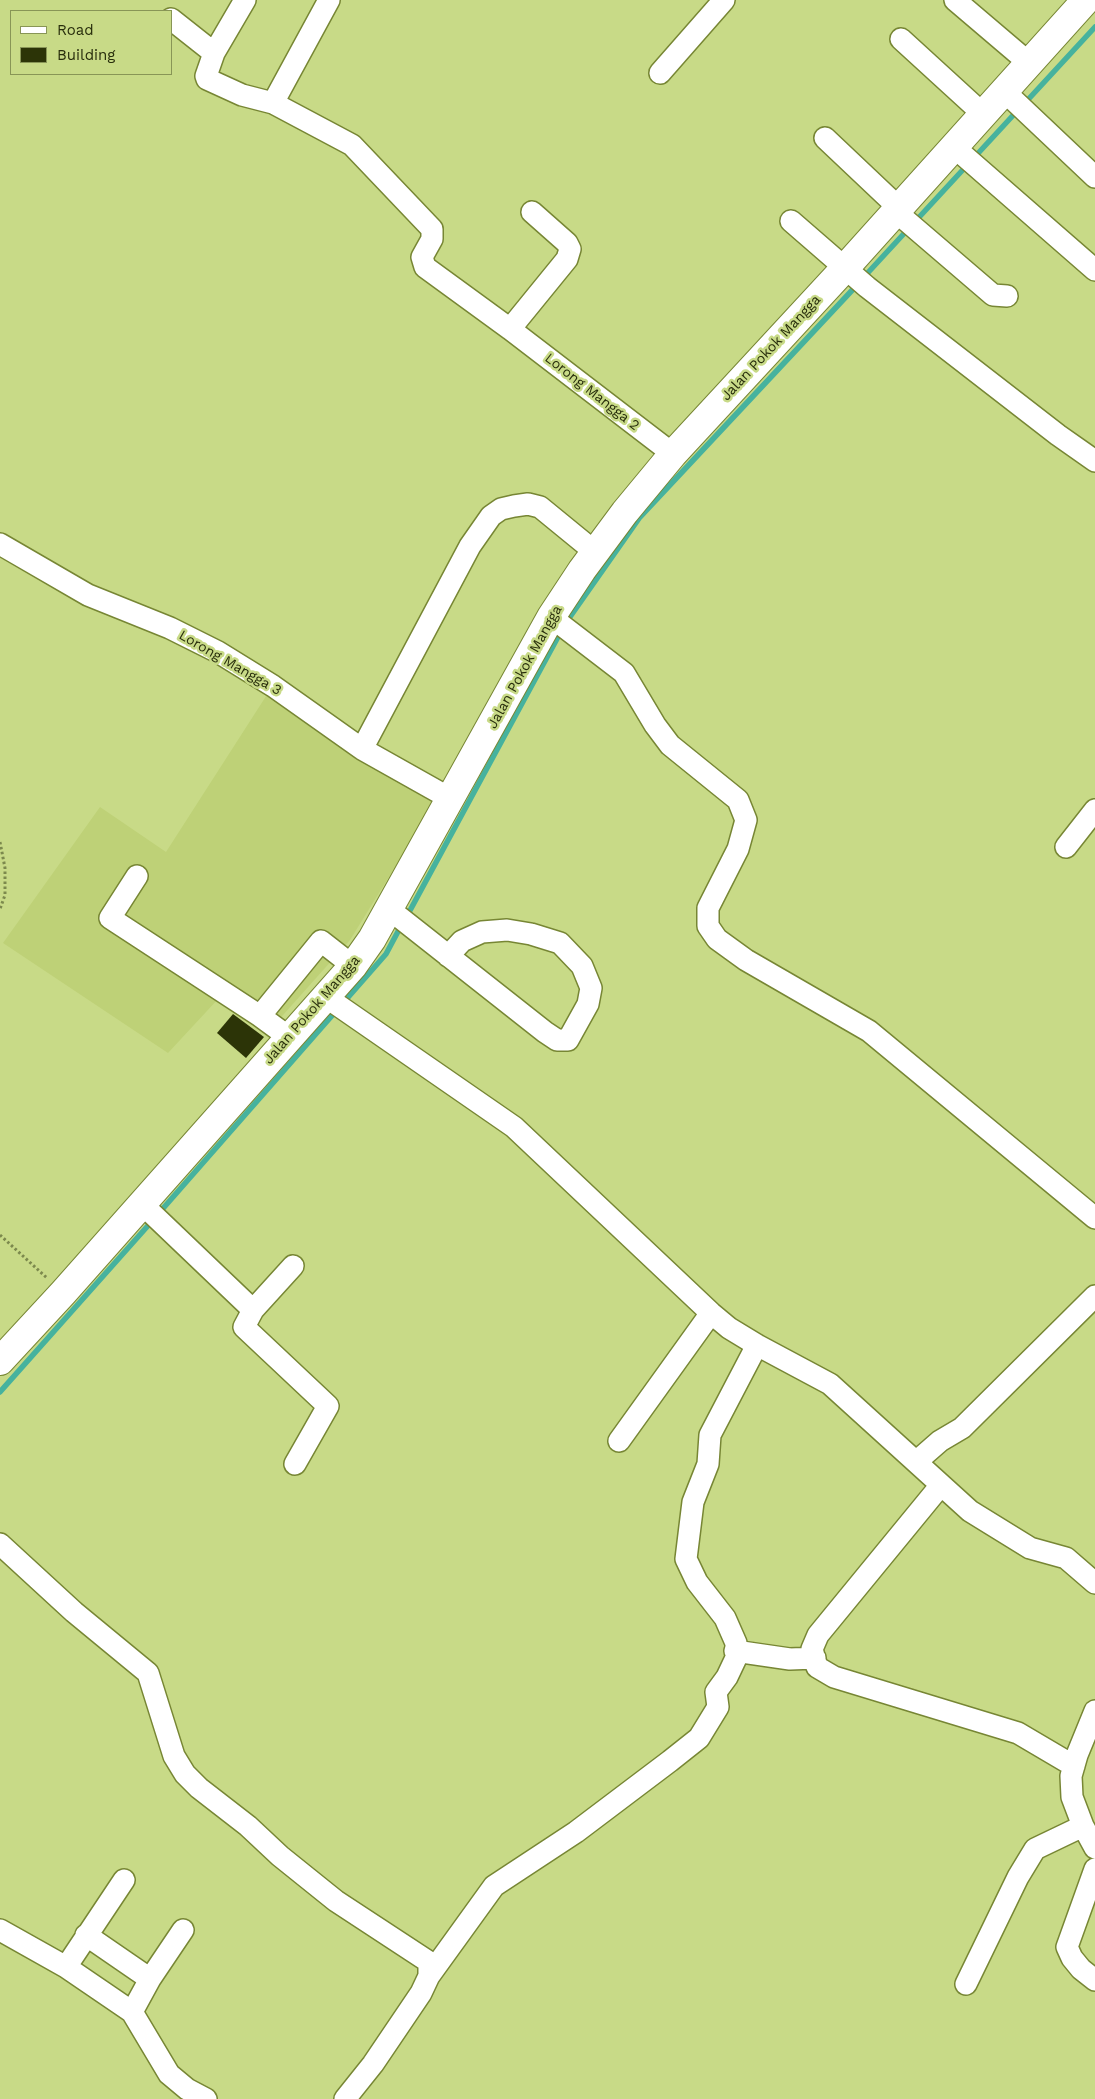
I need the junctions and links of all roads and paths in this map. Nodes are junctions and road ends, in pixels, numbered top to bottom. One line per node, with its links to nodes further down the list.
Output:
1 (245, 0): 8 (street)
2 (329, 0): 12 (street)
3 (724, 0): 10 (street)
4 (955, 0): 9 (street)
5 (1086, 0): 9 (main road, Jalan Pokok Mangga)
6 (172, 20): 8 (street)
7 (901, 39): 13 (street)
8 (214, 53): 12 (street)
9 (1029, 63): 11 (main road, Jalan Pokok Mangga)
10 (660, 72)
11 (1015, 101): 13 (main road, Jalan Pokok Mangga); 16 (street)
12 (273, 103): 23 (street, Lorong Mangga 2)
13 (983, 114): 15 (main road, Jalan Pokok Mangga)
14 (825, 138): 18 (street)
15 (965, 156): 18 (main road, Jalan Pokok Mangga); 20 (street)
16 (1095, 177)
17 (532, 212): 23 (street)
18 (904, 217): 21 (main road, Jalan Pokok Mangga); 22 (street)
19 (791, 221): 21 (street)
20 (1095, 270)
21 (855, 276): 24 (main road, Jalan Pokok Mangga); 25 (street)
22 (1007, 296)
23 (510, 329): 24 (street, Lorong Mangga 2)
24 (673, 454): 27 (main road, Jalan Pokok Mangga)
25 (1095, 460)
26 (0, 544): 29 (street, Lorong Mangga 3)
27 (595, 552): 28 (main road, Jalan Pokok Mangga); 29 (street)
28 (555, 620): 30 (main road, Jalan Pokok Mangga); 43 (street)
29 (362, 749): 30 (street, Lorong Mangga 3)
30 (451, 799): 36 (main road, Jalan Pokok Mangga)
31 (1095, 810): 33 (street)
32 (0, 842): 35 (path)
33 (1066, 847)
34 (137, 876): 40 (street)
35 (0, 909)
36 (399, 918): 37 (street); 38 (main road, Jalan Pokok Mangga)
37 (448, 956): 37 (street)
38 (352, 966): 39 (main road, Jalan Pokok Mangga); 40 (street)
39 (336, 1004): 41 (main road, Jalan Pokok Mangga); 49 (street)
40 (260, 1016): 41 (street)
41 (290, 1038): 42 (main road, Jalan Pokok Mangga)
42 (142, 1204): 46 (main road, Jalan Pokok Mangga); 48 (street)
43 (1095, 1218)
44 (0, 1235): 46 (path)
45 (293, 1266): 48 (street)
46 (63, 1293): 51 (main road, Jalan Pokok Mangga)
47 (1095, 1296): 53 (street)
48 (253, 1310): 54 (street)
49 (711, 1313): 50 (street); 52 (street)
50 (756, 1345): 53 (street); 58 (street)
51 (0, 1361)
52 (619, 1441)
53 (916, 1462): 55 (street)
54 (295, 1464)
55 (941, 1485): 57 (street); 59 (street)
56 (0, 1544): 70 (street)
57 (1095, 1583)
58 (736, 1652): 59 (street); 70 (street)
59 (815, 1658): 61 (street)
60 (1095, 1711): 61 (street)
61 (1074, 1766): 62 (street)
62 (1083, 1826): 63 (street); 73 (street)
63 (1095, 1848)
64 (1095, 1870): 72 (street)
65 (124, 1880): 68 (street)
66 (0, 1930): 69 (street)
67 (183, 1930): 71 (street)
68 (86, 1935): 69 (street); 71 (street)
69 (66, 1967): 74 (street)
70 (430, 1976): 76 (street)
71 (150, 1979): 74 (street)
72 (1095, 1980)
73 (966, 1984)
74 (132, 2012): 75 (street)
75 (206, 2099)
76 (345, 2099)

